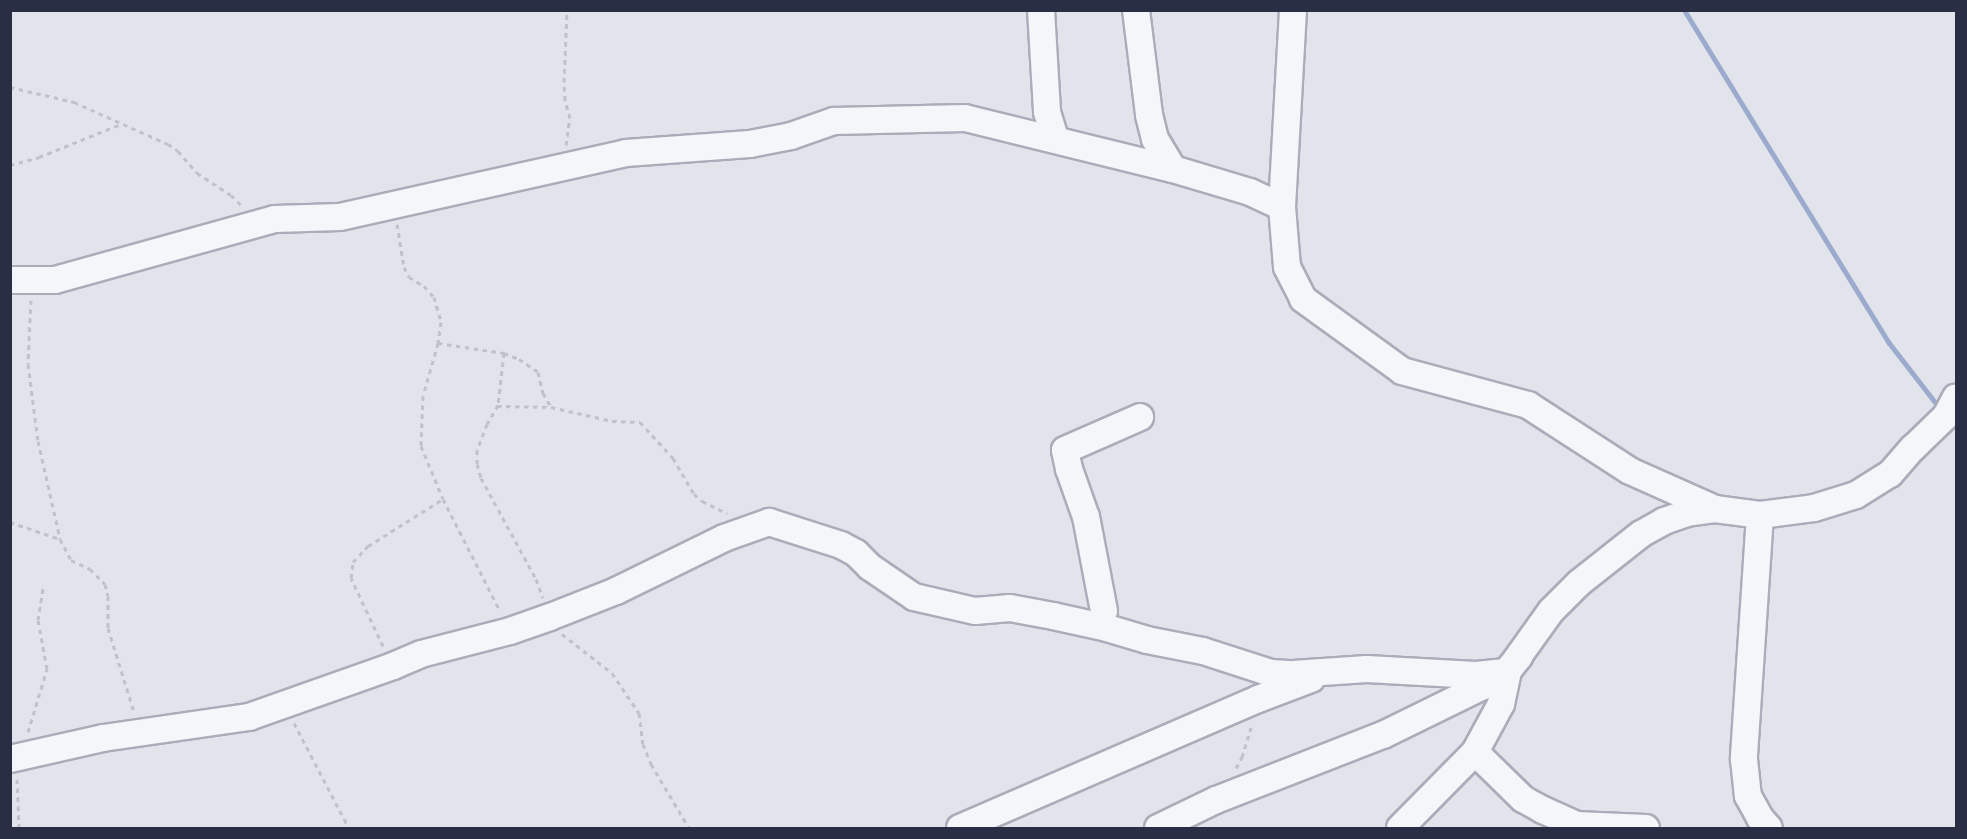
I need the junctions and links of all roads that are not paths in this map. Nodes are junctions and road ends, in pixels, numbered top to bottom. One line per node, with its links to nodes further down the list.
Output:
1 (1041, 10): 4 (street)
2 (1136, 10): 5 (street)
3 (1293, 10): 6 (street)
4 (1055, 139): 5 (street); 7 (street)
5 (1173, 169): 6 (street)
6 (1282, 207): 10 (street)
7 (21, 281)
8 (1956, 397): 11 (street)
9 (1140, 417): 12 (street)
10 (1715, 509): 11 (street); 15 (street)
11 (1760, 515): 23 (street)
12 (1104, 611): 13 (street); 14 (street)
13 (1053, 616): 14 (street); 18 (street)
14 (1203, 651): 16 (street)
15 (1513, 664): 16 (street); 17 (street); 20 (street)
16 (1330, 672): 19 (street)
17 (1474, 752): 21 (street); 22 (street)
18 (16, 757)
19 (960, 828)
20 (1158, 828)
21 (1400, 828)
22 (1646, 828)
23 (1769, 828)

